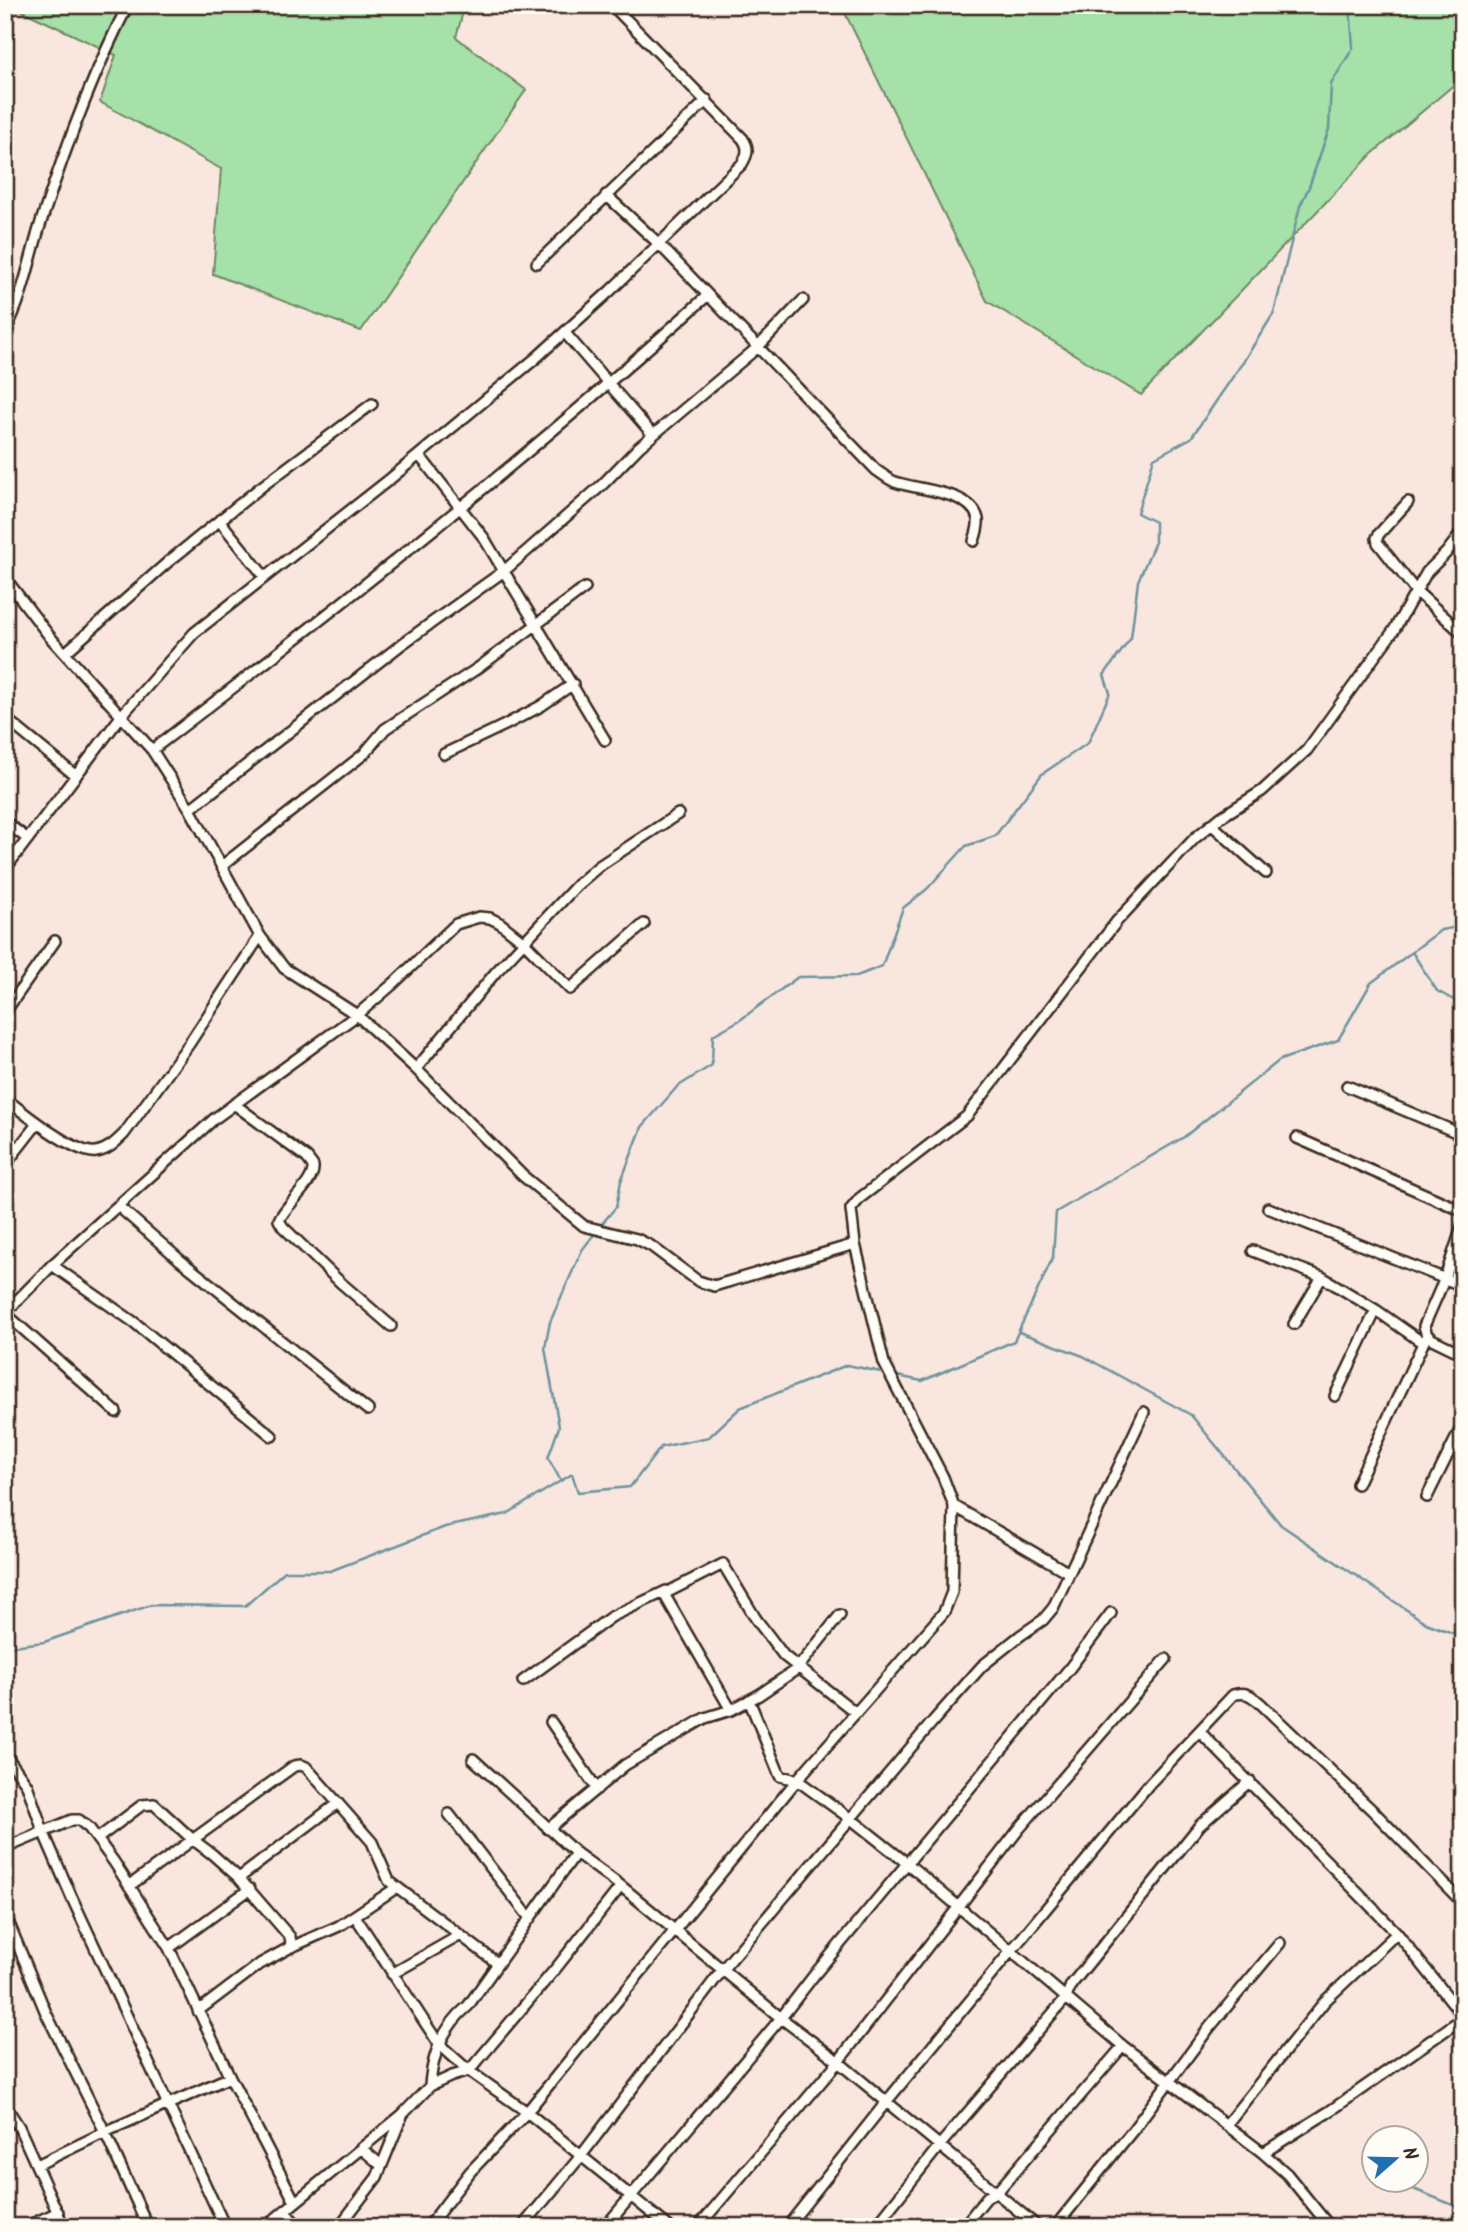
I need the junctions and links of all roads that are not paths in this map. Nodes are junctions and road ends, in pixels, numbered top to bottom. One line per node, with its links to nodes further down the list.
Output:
1 (128, 5): 9 (street)
2 (612, 5): 3 (street)
3 (707, 100): 4 (street); 5 (street)
4 (606, 195): 5 (street); 6 (street)
5 (659, 244): 7 (street); 10 (street)
6 (537, 262)
7 (708, 295): 11 (street); 12 (street)
8 (803, 300): 11 (street)
9 (5, 331)
10 (565, 332): 12 (street); 15 (street)
11 (757, 348): 14 (street); 20 (street)
12 (608, 383): 14 (street); 17 (street)
13 (372, 404): 18 (street)
14 (653, 435): 21 (street)
15 (419, 455): 17 (street); 22 (street)
16 (1408, 502): 25 (street)
17 (461, 508): 21 (street); 33 (street)
18 (220, 520): 22 (street); 28 (street)
19 (1462, 532): 25 (street)
20 (974, 541)
21 (504, 570): 26 (street); 36 (street)
22 (264, 576): 30 (street)
23 (5, 578): 28 (street)
24 (584, 588): 26 (street)
25 (1415, 590): 27 (street); 39 (street)
26 (536, 625): 29 (street); 41 (street)
27 (1463, 634)
28 (65, 653): 30 (street)
29 (573, 684): 32 (street); 34 (street)
30 (122, 715): 33 (street); 35 (street)
31 (5, 718): 35 (street)
32 (605, 740)
33 (152, 750): 36 (street)
34 (444, 754)
35 (76, 776): 40 (street)
36 (190, 809): 41 (street)
37 (678, 814): 47 (street)
38 (5, 822): 40 (street)
39 (1211, 824): 43 (street); 62 (street)
40 (28, 839): 42 (street)
41 (223, 865): 45 (street)
42 (5, 869)
43 (1266, 873)
44 (644, 924): 47 (street)
45 (260, 936): 49 (street); 54 (street)
46 (55, 941): 48 (street)
47 (524, 942): 49 (street); 50 (street)
48 (5, 1012)
49 (357, 1015): 50 (street); 53 (street)
50 (416, 1069): 62 (street)
51 (1347, 1086): 55 (street)
52 (5, 1098): 54 (street)
53 (234, 1104): 58 (street); 71 (street)
54 (37, 1124): 57 (street)
55 (1463, 1135)
56 (1297, 1139): 60 (street)
57 (5, 1165)
58 (118, 1206): 64 (street); 75 (street)
59 (1268, 1208): 66 (street)
60 (1463, 1211)
61 (1463, 1224): 66 (street)
62 (855, 1244): 82 (street)
63 (1253, 1251): 65 (street)
64 (52, 1265): 69 (street); 79 (street)
65 (1322, 1277): 68 (street); 70 (street)
66 (1445, 1278): 67 (street); 72 (street)
67 (1463, 1286)
68 (1376, 1310): 72 (street); 74 (street)
69 (5, 1313): 76 (street)
70 (1294, 1324)
71 (391, 1326)
72 (1425, 1339): 73 (street); 80 (street)
73 (1463, 1354)
74 (1335, 1396)
75 (368, 1410)
76 (116, 1412)
77 (1143, 1412): 83 (street)
78 (1463, 1424): 81 (street)
79 (272, 1436)
80 (1357, 1483)
81 (1427, 1497)
82 (954, 1506): 83 (street); 92 (street)
83 (1069, 1573): 102 (street)
84 (666, 1591): 88 (street); 89 (street); 91 (street)
85 (1111, 1612): 109 (street)
86 (840, 1615): 88 (street)
87 (1166, 1659): 116 (street)
88 (797, 1669): 90 (street); 92 (street)
89 (523, 1681)
90 (749, 1700): 91 (street); 97 (street)
91 (731, 1710): 99 (street)
92 (855, 1712): 97 (street)
93 (551, 1722): 99 (street)
94 (1199, 1731): 98 (street); 115 (street); 126 (street)
95 (5, 1754): 104 (street)
96 (473, 1759): 103 (street)
97 (797, 1780): 102 (street); 120 (street)
98 (1250, 1782): 121 (street); 130 (street)
99 (597, 1789): 103 (street)
100 (338, 1803): 106 (street); 110 (street); 113 (street)
101 (449, 1814): 119 (street)
102 (851, 1819): 109 (street); 128 (street)
103 (548, 1829): 108 (street)
104 (43, 1831): 105 (street); 107 (street); 143 (street)
105 (97, 1839): 106 (street); 111 (street)
106 (191, 1839): 110 (street); 111 (street)
107 (5, 1848)
108 (576, 1853): 112 (street); 119 (street)
109 (908, 1864): 116 (street); 133 (street)
110 (239, 1878): 114 (street)
111 (129, 1886): 124 (street)
112 (621, 1886): 120 (street); 137 (street)
113 (396, 1888): 118 (street); 122 (street)
114 (250, 1889): 124 (street); 125 (street)
115 (1463, 1903)
116 (958, 1907): 126 (street); 136 (street)
117 (5, 1914): 147 (street)
118 (355, 1916): 125 (street); 129 (street)
119 (529, 1917): 127 (street)
120 (674, 1929): 128 (street); 144 (street)
121 (1397, 1933): 132 (street); 146 (street)
122 (459, 1936): 127 (street); 129 (street)
123 (1280, 1943): 139 (street)
124 (169, 1948): 131 (street)
125 (289, 1948): 131 (street)
126 (1010, 1952): 130 (street); 141 (street)
127 (497, 1964): 134 (street)
128 (723, 1969): 133 (street); 151 (street)
129 (392, 1974): 134 (street)
130 (1066, 1998): 135 (street); 148 (street)
131 (198, 2011): 138 (street)
132 (1463, 2017): 150 (street)
133 (782, 2018): 136 (street); 155 (street)
134 (439, 2044): 137 (street); 140 (street)
135 (1123, 2046): 139 (street); 154 (street)
136 (838, 2062): 141 (street); 170 (street)
137 (469, 2071): 140 (street); 144 (street)
138 (230, 2077): 143 (street); 156 (street)
139 (1170, 2081): 146 (street); 175 (street)
140 (430, 2086): 145 (street)
141 (887, 2101): 148 (street); 171 (street)
142 (5, 2105): 152 (street)
143 (168, 2106): 147 (street); 162 (street)
144 (527, 2112): 151 (street); 166 (street)
145 (402, 2115): 149 (street); 153 (street)
146 (1226, 2125): 150 (street)
147 (105, 2132): 152 (street); 161 (street)
148 (940, 2145): 154 (street); 172 (street)
149 (362, 2149): 153 (street); 156 (street)
150 (1263, 2153): 176 (street)
151 (580, 2156): 155 (street); 167 (street)
152 (37, 2165): 158 (street)
153 (381, 2165): 165 (street)
154 (997, 2192): 173 (street); 174 (street)
155 (630, 2196): 168 (street); 169 (street)
156 (295, 2202): 157 (street)
157 (284, 2211): 163 (street); 164 (street)
158 (58, 2212): 159 (street); 160 (street)
159 (25, 2227)
160 (64, 2227)
161 (148, 2227)
162 (225, 2227)
163 (265, 2227)
164 (299, 2227)
165 (339, 2227)
166 (428, 2227)
167 (522, 2227)
168 (605, 2227)
169 (669, 2227)
170 (698, 2227)
171 (787, 2227)
172 (875, 2227)
173 (963, 2227)
174 (1038, 2227)
175 (1055, 2227)
176 (1330, 2227)

